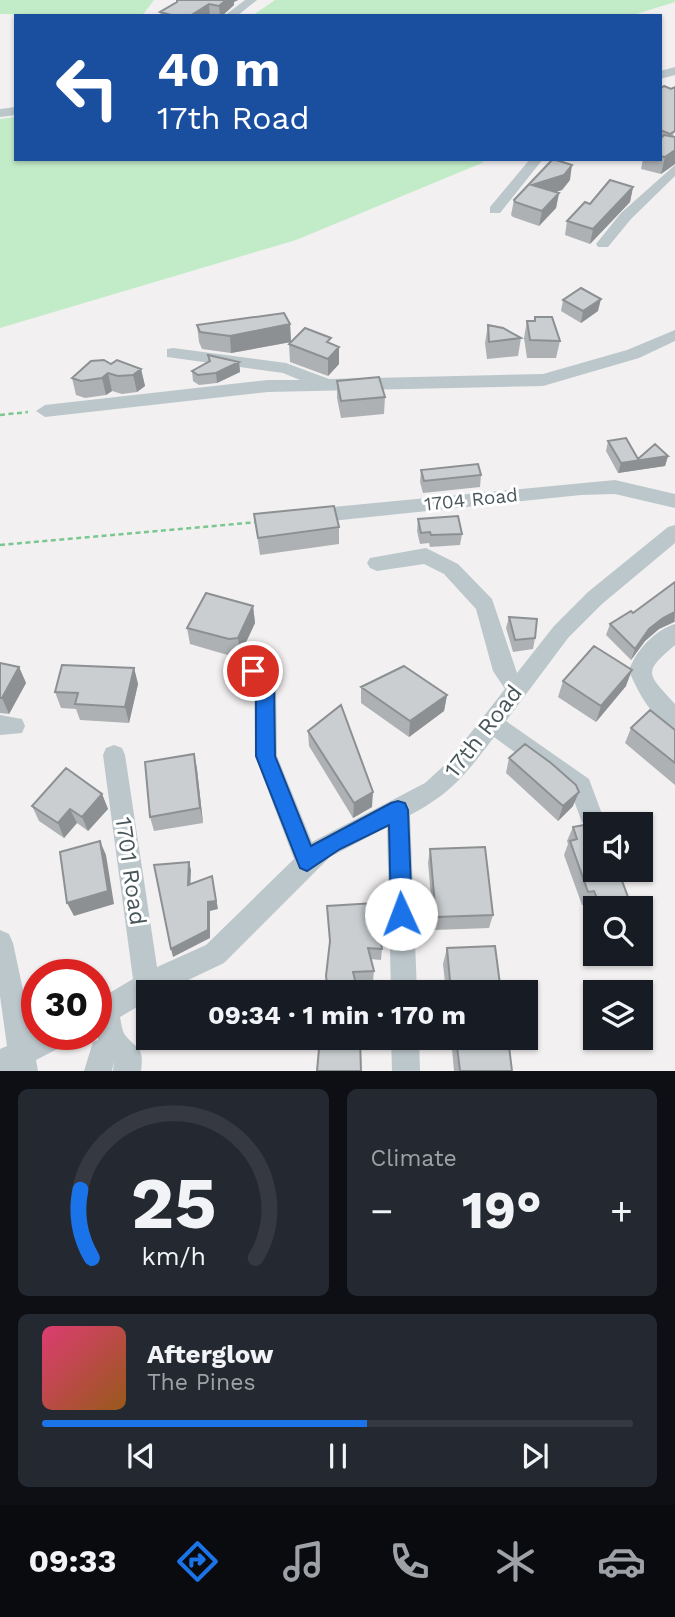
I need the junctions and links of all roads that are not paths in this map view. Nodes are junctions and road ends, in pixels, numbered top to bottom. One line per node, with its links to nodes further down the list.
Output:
1 (252, 0): 2 (street)
2 (232, 14)
3 (535, 161): 5 (street)
4 (675, 169): 6 (street)
5 (495, 210)
6 (603, 244)
7 (675, 335): 9 (street)
8 (173, 353): 9 (street)
9 (330, 385): 10 (street)
10 (45, 411)
11 (675, 501): 12 (street, 1704 Road)
12 (266, 521)
13 (675, 532): 17 (street, 17th Road)
14 (377, 563): 17 (street)
15 (675, 632): 18 (street)
16 (240, 664): 23 (street)
17 (517, 689): 19 (street, 17th Road)
18 (675, 719)
19 (491, 723): 21 (street, 17th Road); 22 (street)
20 (114, 755): 25 (street, 1701 Road)
21 (398, 810): 23 (street, 17th Road); 27 (street)
22 (589, 812)
23 (307, 861): 26 (street, 17th Road)
24 (0, 943): 33 (street)
25 (146, 980)
26 (160, 980)
27 (404, 980)
28 (136, 993): 29 (street, 17th Road)
29 (112, 1007)
30 (113, 1047): 34 (street); 35 (street)
31 (33, 1050): 33 (street)
32 (405, 1050): 36 (street)
33 (15, 1062)
34 (98, 1071)
35 (127, 1071)
36 (406, 1071)

